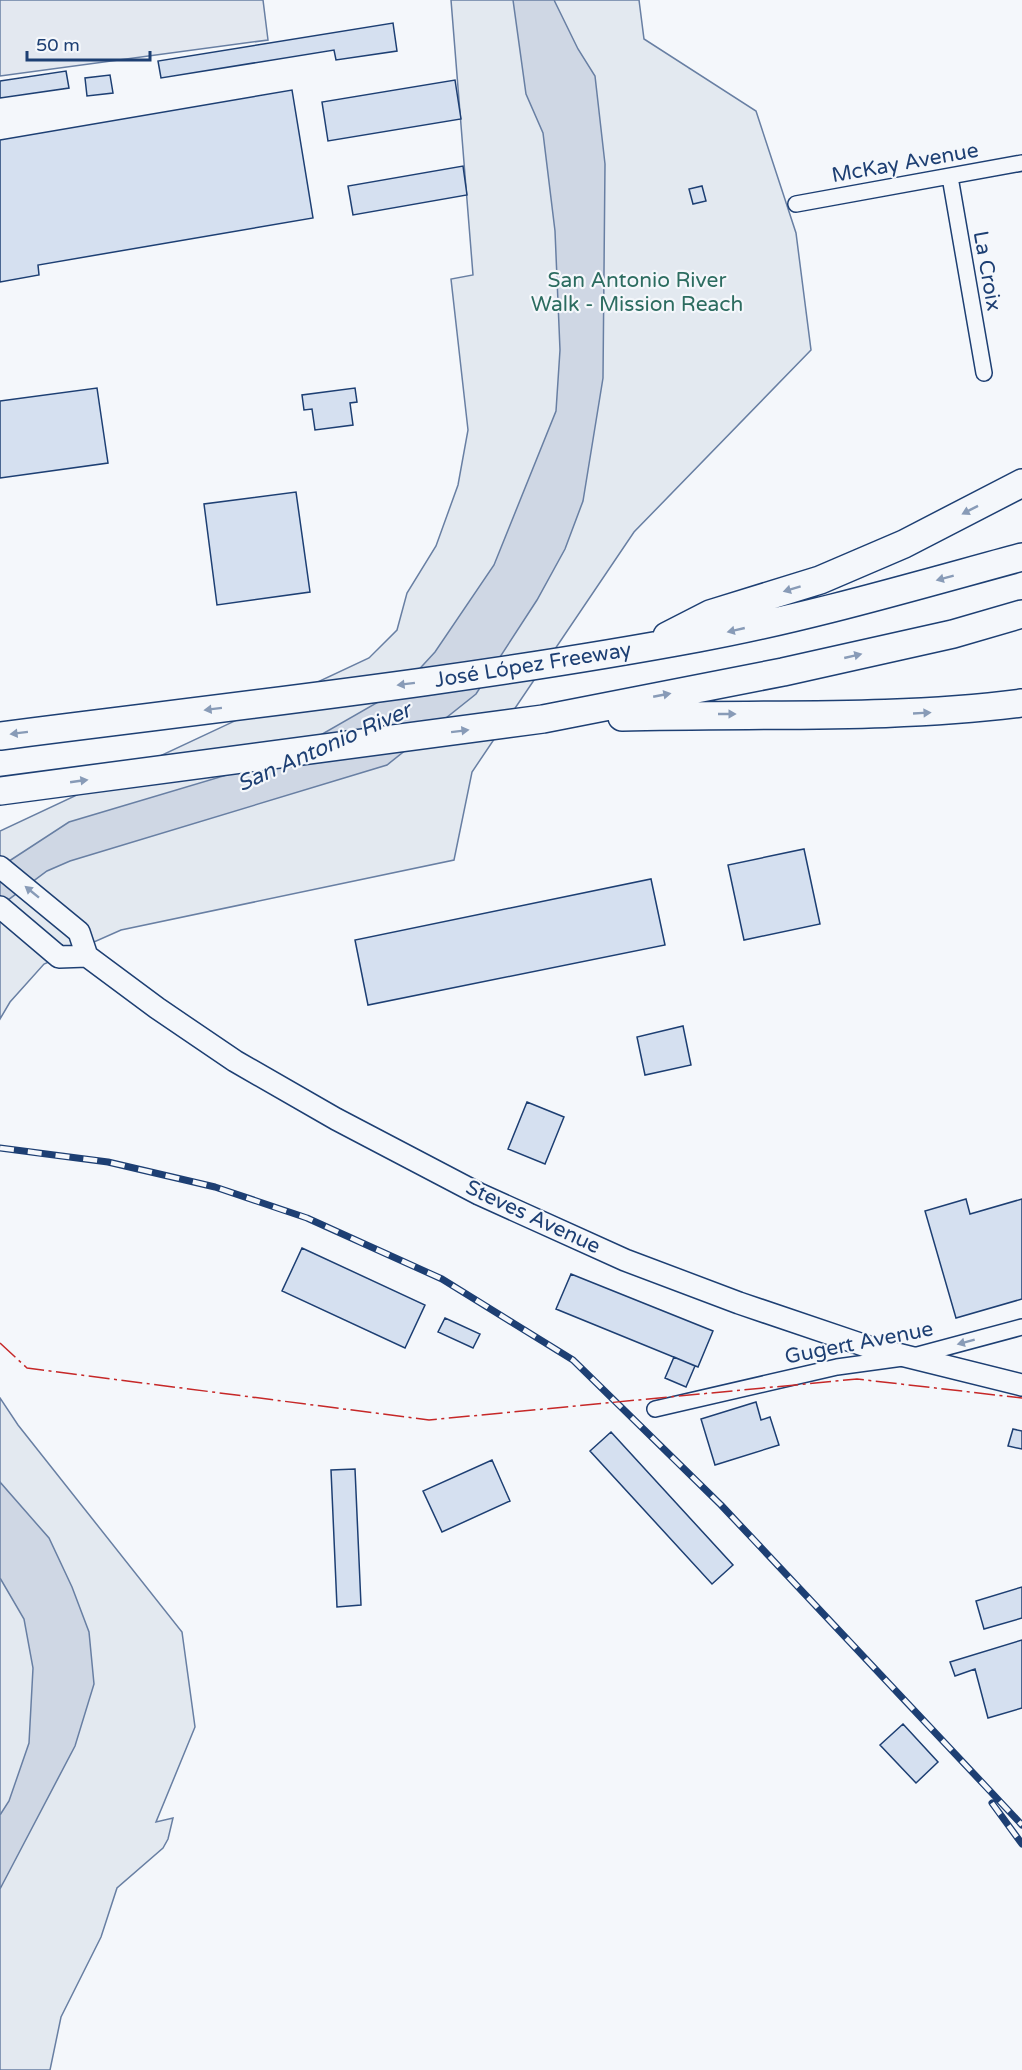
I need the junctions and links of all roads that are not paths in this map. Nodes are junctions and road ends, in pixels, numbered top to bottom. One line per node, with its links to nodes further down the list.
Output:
1 (1022, 164): 2 (street, McKay Avenue)
2 (950, 177): 3 (street, McKay Avenue); 4 (street, La Croix)
3 (796, 204)
4 (984, 373)
5 (1022, 483): 8 (highway, one-way to 8)
6 (1022, 557): 8 (highway, José López Freeway, one-way to 8)
7 (1022, 614): 10 (highway, one-way to 7)
8 (645, 648): 11 (highway, José López Freeway, one-way to 11)
9 (1022, 703): 10 (highway, one-way to 9)
10 (543, 719): 12 (highway, one-way to 10)
11 (0, 736)
12 (0, 791)
13 (0, 867): 15 (main road, one-way to 13)
14 (0, 907): 15 (main road)
15 (87, 956): 17 (main road, Steves Avenue)
16 (1022, 1327): 17 (street, Gugert Avenue, one-way to 17)
17 (910, 1357): 18 (main road, Steves Avenue); 19 (street, Gugert Avenue)
18 (1022, 1385)
19 (655, 1408)

